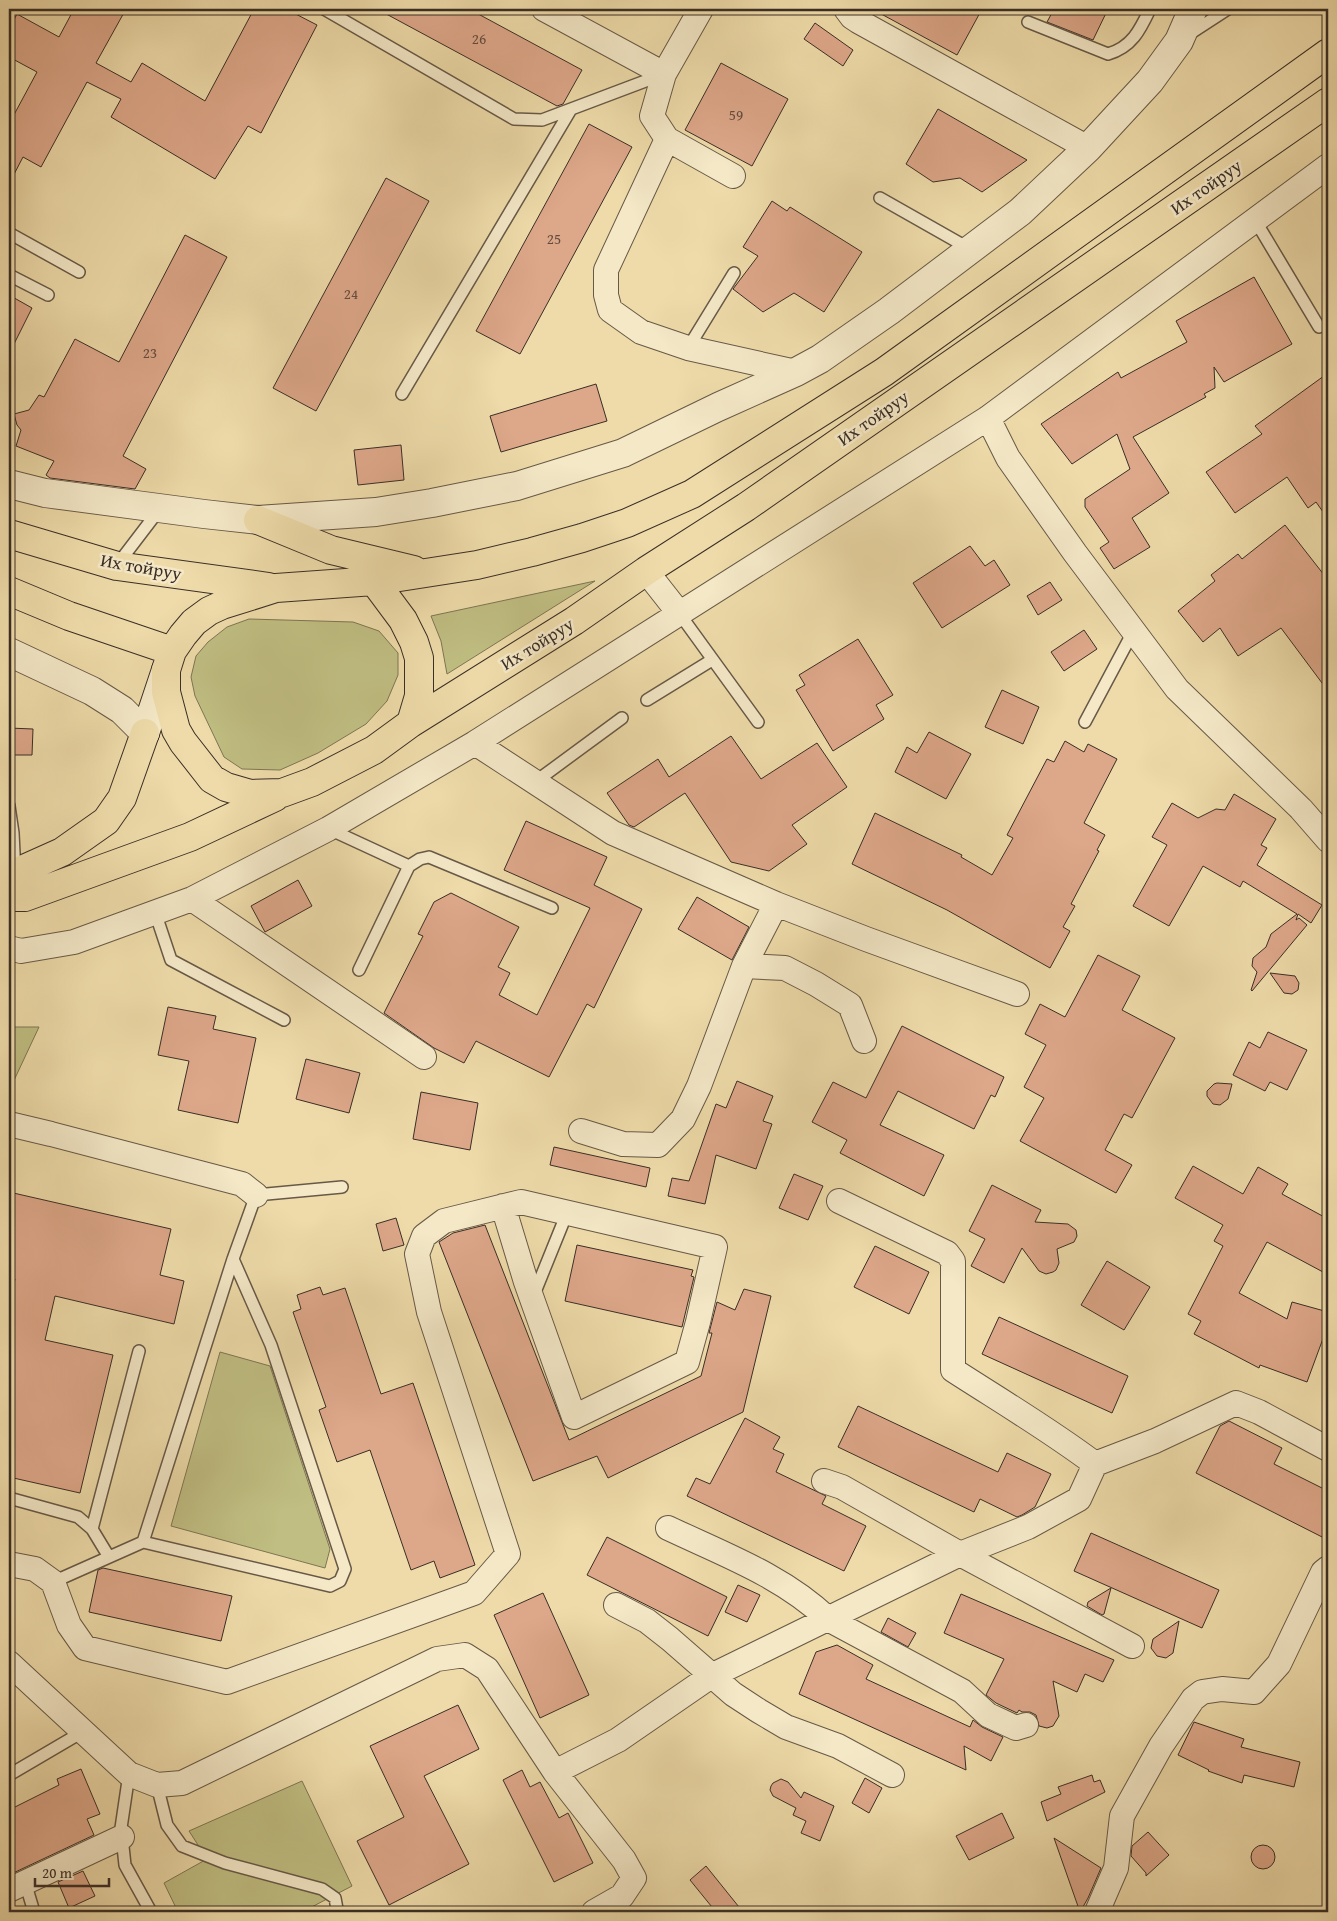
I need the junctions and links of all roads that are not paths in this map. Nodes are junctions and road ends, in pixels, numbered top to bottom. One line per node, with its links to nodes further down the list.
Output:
1 (324, 9): 13 (lane)
2 (544, 9): 11 (street)
3 (701, 9): 11 (street)
4 (846, 9): 15 (street)
5 (1150, 9): 8 (lane)
6 (1193, 9): 9 (street)
7 (1228, 9): 9 (lane)
8 (1028, 22)
9 (1179, 41): 15 (street)
10 (1328, 53): 37 (main road, Их тойруу)
11 (664, 74): 13 (lane); 14 (street)
12 (1328, 102): 36 (main road, Их тойруу)
13 (570, 111): 29 (lane)
14 (666, 139): 17 (street); 27 (street)
15 (1088, 148): 21 (street)
16 (1328, 166): 19 (street)
17 (733, 176)
18 (880, 198): 21 (lane)
19 (1255, 220): 26 (lane); 30 (street)
20 (9, 234): 22 (lane)
21 (971, 249): 28 (street)
22 (79, 272)
23 (734, 272): 27 (lane)
24 (9, 275): 25 (lane)
25 (48, 295)
26 (1319, 327)
27 (688, 348): 28 (street)
28 (796, 372): 33 (street)
29 (402, 394)
30 (988, 418): 41 (street); 42 (street)
31 (9, 484): 32 (street)
32 (160, 509): 33 (street); 35 (lane)
33 (258, 520): 37 (main road)
34 (9, 534): 35 (main road, Их тойруу)
35 (117, 566): 39 (main road, Их тойруу)
36 (646, 571): 41 (street); 50 (main road, Их тойруу)
37 (427, 573): 38 (main road, Их тойруу)
38 (374, 581): 39 (main road, Их тойруу); 50 (main road)
39 (276, 588): 44 (main road)
40 (9, 591): 44 (main road)
41 (679, 613): 45 (lane); 52 (street)
42 (1134, 630): 49 (lane); 57 (street)
43 (9, 652): 51 (street)
44 (169, 660): 51 (street); 54 (main road)
45 (712, 660): 46 (lane); 48 (lane)
46 (647, 700)
47 (622, 718): 53 (lane)
48 (758, 722)
49 (1086, 722)
50 (411, 723): 54 (main road, Их тойруу)
51 (145, 733): 59 (main road)
52 (475, 743): 53 (street); 56 (street)
53 (535, 782): 61 (street)
54 (282, 793): 59 (main road)
55 (9, 806): 59 (lane)
56 (328, 829): 58 (lane); 60 (street)
57 (1328, 840)
58 (409, 866): 62 (lane); 66 (lane)
59 (11, 883)
60 (192, 898): 63 (street); 70 (street)
61 (776, 904): 65 (street); 67 (street)
62 (552, 908)
63 (155, 912): 64 (street); 68 (lane)
64 (9, 948)
65 (744, 966): 69 (street); 72 (street)
66 (359, 970)
67 (1017, 994)
68 (284, 1020)
69 (864, 1041)
70 (424, 1057)
71 (9, 1124): 74 (street)
72 (580, 1131)
73 (342, 1187): 74 (lane)
74 (256, 1195): 78 (lane)
75 (839, 1200): 82 (street)
76 (504, 1206): 77 (street); 79 (street); 92 (street)
77 (567, 1212): 79 (lane); 79 (street)
78 (233, 1259): 87 (lane); 87 (lane)
79 (532, 1299)
80 (139, 1351): 86 (lane)
81 (1328, 1449): 82 (street)
82 (1095, 1464): 88 (street)
83 (824, 1480): 88 (street)
84 (9, 1498): 86 (lane)
85 (668, 1528): 94 (street)
86 (92, 1529): 89 (lane)
87 (143, 1542): 89 (lane)
88 (960, 1554): 94 (street); 95 (street)
89 (109, 1557): 92 (lane)
90 (9, 1564): 92 (street)
91 (1328, 1568): 111 (street)
92 (54, 1582)
93 (616, 1605): 97 (street)
94 (828, 1618): 97 (street); 98 (street)
95 (1132, 1646)
96 (9, 1663): 99 (street)
97 (712, 1676): 100 (street); 103 (street)
98 (1026, 1725)
99 (84, 1731): 101 (street); 102 (lane)
100 (555, 1772): 104 (street); 110 (street)
101 (129, 1774): 104 (street); 105 (lane)
102 (9, 1775)
103 (892, 1775)
104 (157, 1785): 109 (lane)
105 (122, 1837): 106 (street); 108 (lane)
106 (17, 1886): 107 (lane)
107 (34, 1912)
108 (151, 1912)
109 (333, 1912)
110 (594, 1912)
111 (1097, 1912)

